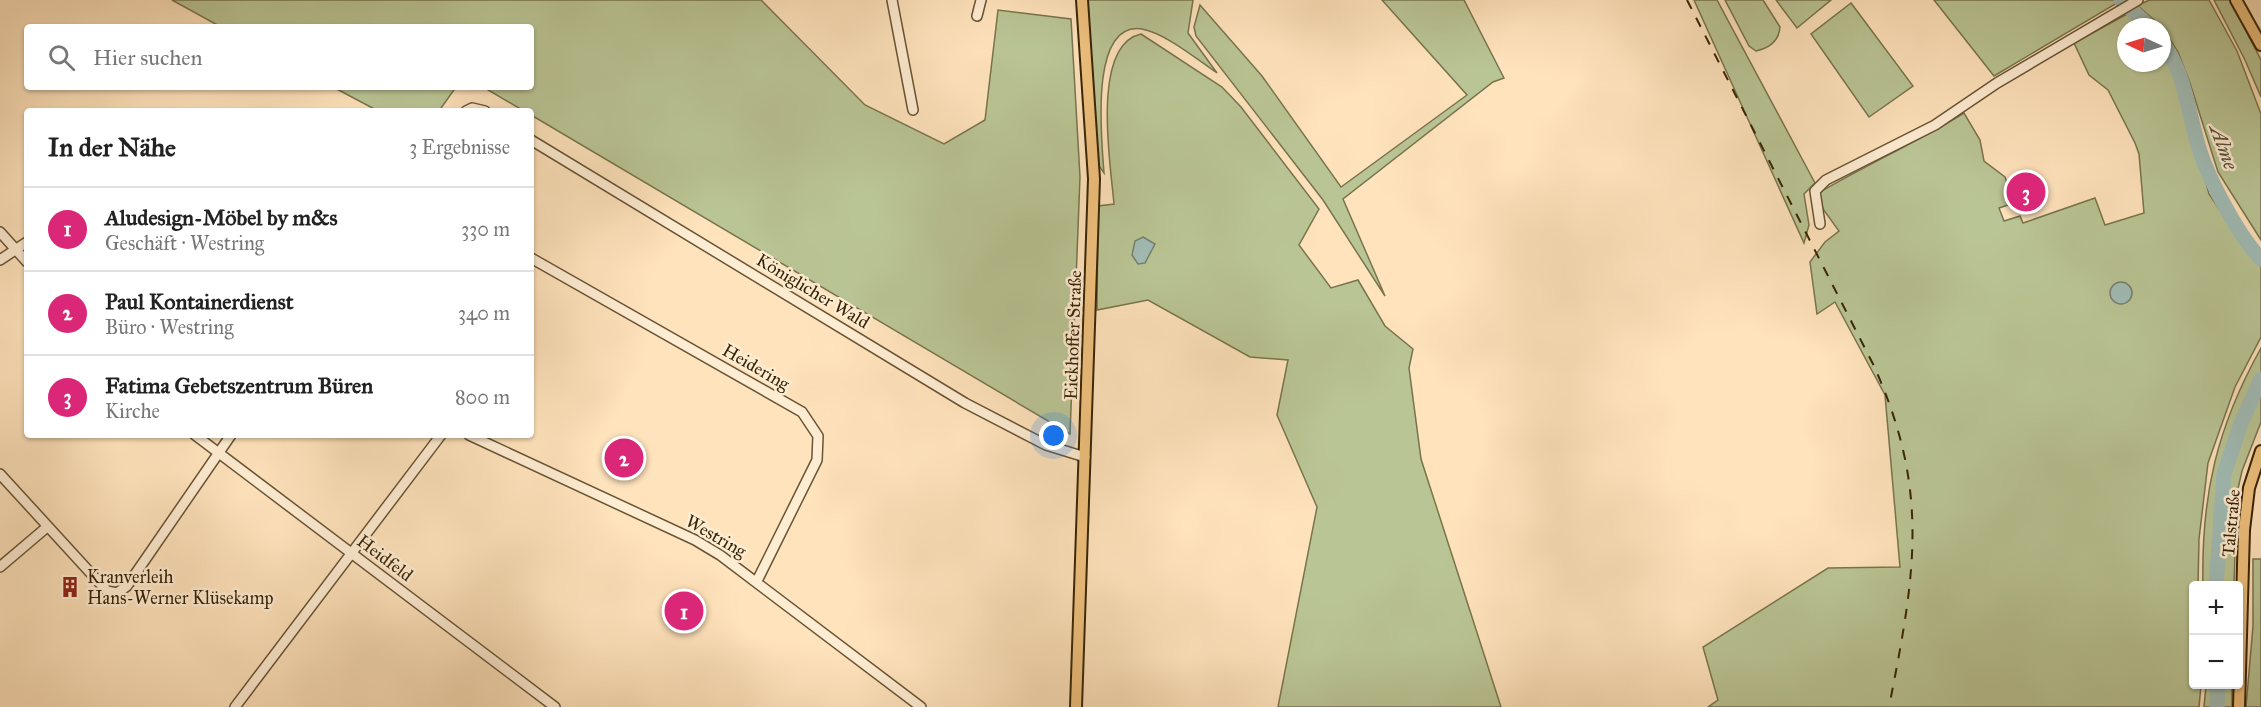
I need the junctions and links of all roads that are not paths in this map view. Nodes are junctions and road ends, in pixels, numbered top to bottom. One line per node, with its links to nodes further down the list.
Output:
1 (892, 0): 8 (street)
2 (981, 0): 6 (street)
3 (1082, 0): 23 (main road, Eickhoffer Straße)
4 (2138, 0): 10 (street)
5 (2236, 0): 7 (main road)
6 (977, 16)
7 (2261, 45)
8 (913, 110)
9 (534, 142): 23 (street, Königlicher Wald)
10 (1820, 224)
11 (0, 232): 13 (street)
12 (24, 244): 13 (street)
13 (16, 249): 14 (street); 15 (street)
14 (24, 258)
15 (0, 260)
16 (534, 260): 28 (street, Heidering)
17 (199, 438): 22 (street, Heidfeld)
18 (229, 438): 22 (street)
19 (439, 438): 26 (street)
20 (475, 438): 28 (street, Westring)
21 (2261, 451): 33 (main road, Talstraße)
22 (218, 454): 25 (street); 26 (street, Heidfeld)
23 (1085, 458): 32 (main road, Eickhoffer Straße)
24 (0, 474): 25 (street)
25 (47, 527): 27 (street)
26 (351, 553): 29 (street); 30 (street, Heidfeld)
27 (0, 567)
28 (757, 581): 31 (street, Westring)
29 (235, 707)
30 (555, 707)
31 (921, 707)
32 (1076, 707)
33 (2239, 707)

